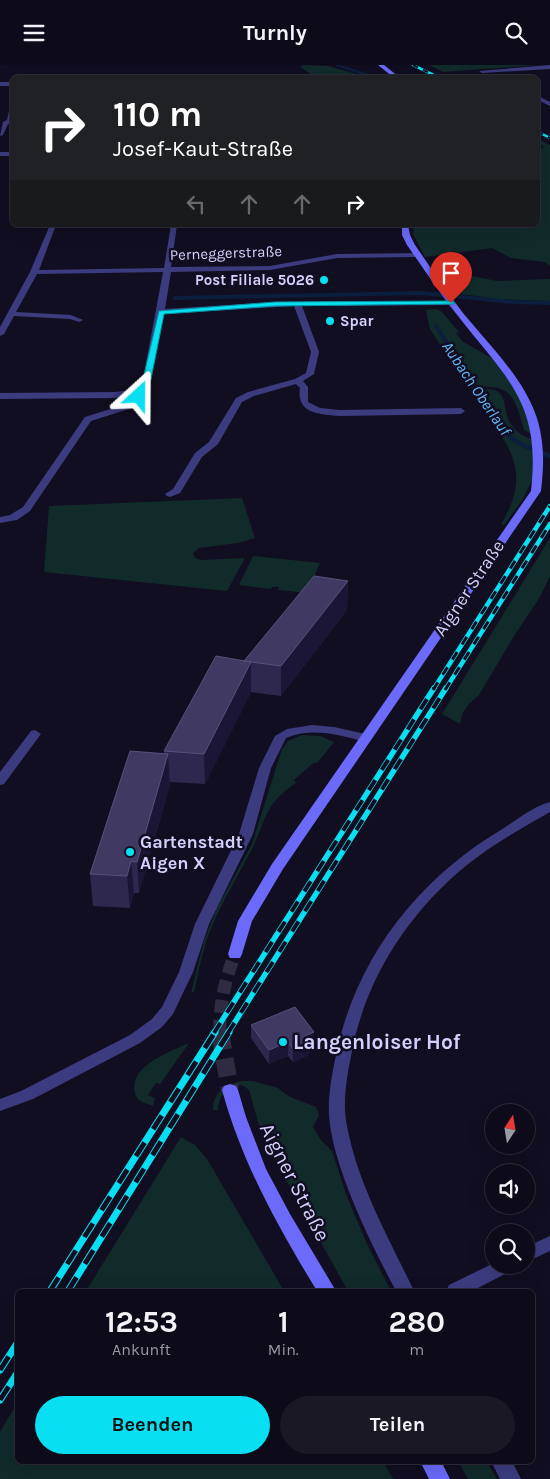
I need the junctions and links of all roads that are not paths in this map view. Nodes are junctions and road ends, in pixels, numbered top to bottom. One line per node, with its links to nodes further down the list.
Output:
1 (381, 65): 5 (main road)
2 (550, 67): 3 (street)
3 (515, 68): 4 (street); 6 (street)
4 (482, 71)
5 (394, 75)
6 (520, 75)
7 (10, 118): 8 (street)
8 (1, 134)
9 (52, 227): 14 (street)
10 (174, 227): 13 (street)
11 (405, 227): 12 (main road)
12 (418, 255): 13 (street, Perneggerstraße); 15 (main road)
13 (168, 269): 14 (street, Perneggerstraße); 17 (street)
14 (34, 272): 18 (street)
15 (447, 297): 16 (street); 23 (main road)
16 (297, 304): 17 (street); 21 (street)
17 (161, 312): 22 (street)
18 (10, 314): 19 (street); 20 (street)
19 (79, 320)
20 (0, 334)
21 (298, 381): 25 (street); 27 (street)
22 (137, 391): 24 (street); 28 (street)
23 (532, 393)
24 (0, 396)
25 (461, 411)
26 (548, 460): 30 (main road, Aigner Straße)
27 (170, 494)
28 (0, 520)
29 (35, 734): 31 (street)
30 (366, 738): 33 (main road, Aigner Straße); 35 (street)
31 (0, 781)
32 (550, 807): 40 (street)
33 (235, 954)
34 (230, 1090): 39 (main road, Aigner Straße)
35 (0, 1105)
36 (550, 1243): 37 (street)
37 (535, 1250)
38 (489, 1274): 41 (street)
39 (325, 1289)
40 (404, 1289)
41 (459, 1289)
42 (432, 1464): 44 (main road)
43 (503, 1464): 45 (street)
44 (440, 1479)
45 (511, 1479)

